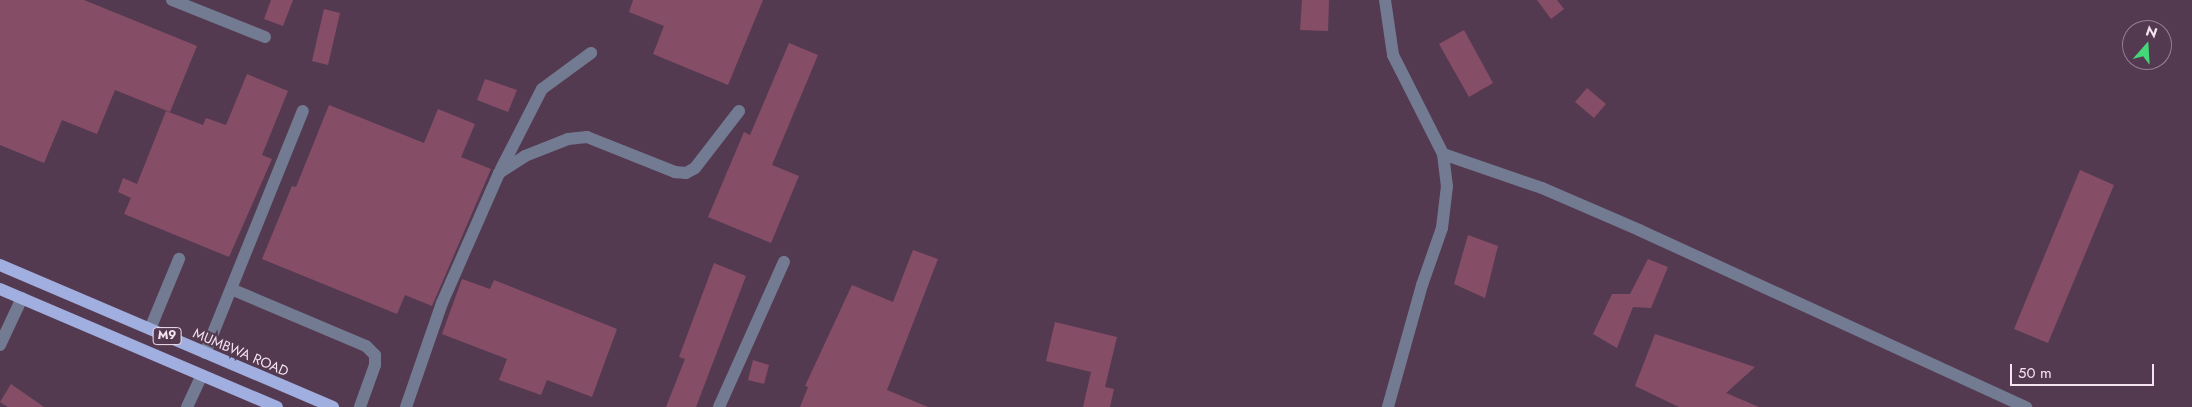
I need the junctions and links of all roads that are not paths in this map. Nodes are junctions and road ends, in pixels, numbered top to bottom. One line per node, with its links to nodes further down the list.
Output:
1 (172, 0): 3 (street)
2 (1385, 0): 7 (street)
3 (265, 37)
4 (591, 54): 8 (street)
5 (303, 111): 12 (street)
6 (739, 111): 8 (street)
7 (1443, 154): 26 (street); 27 (street)
8 (499, 173): 24 (street)
9 (179, 259): 15 (street)
10 (784, 262): 25 (street)
11 (0, 265): 15 (main road, MUMBWA ROAD / M9)
12 (232, 288): 17 (street); 23 (street)
13 (0, 289): 14 (main road, M9)
14 (22, 298): 16 (street); 18 (main road, M9)
15 (150, 329): 17 (main road, MUMBWA ROAD / M9)
16 (0, 345)
17 (206, 353): 22 (main road, MUMBWA ROAD / M9)
18 (202, 375): 19 (main road, M9); 20 (street)
19 (258, 403): 21 (main road, M9)
20 (187, 407)
21 (277, 407)
22 (333, 407)
23 (360, 407)
24 (406, 407)
25 (719, 407)
26 (1388, 407)
27 (2026, 407)

